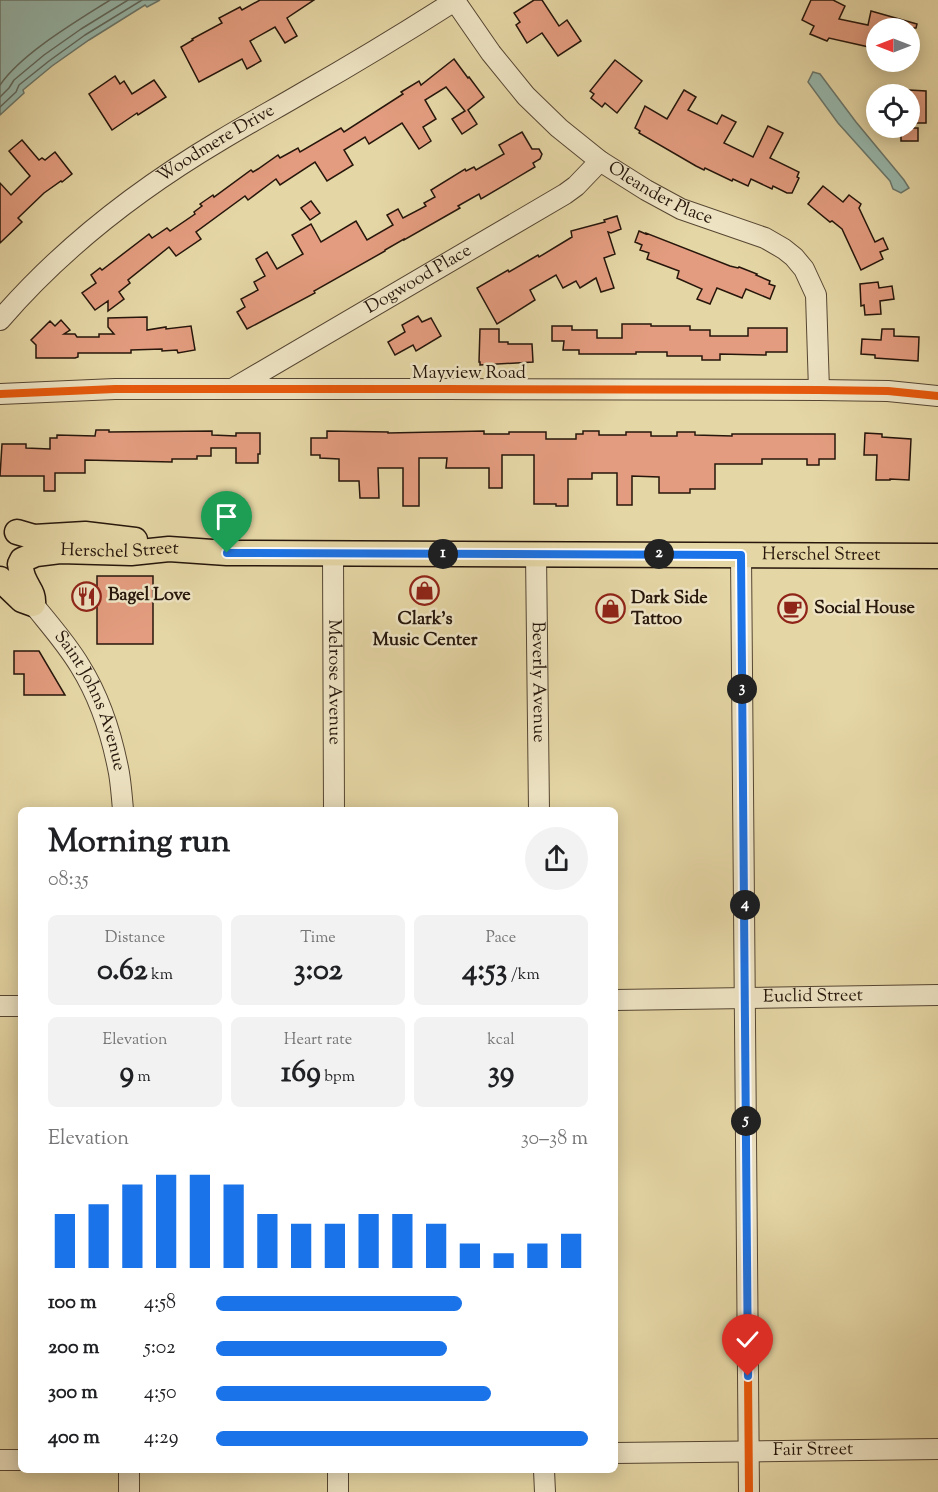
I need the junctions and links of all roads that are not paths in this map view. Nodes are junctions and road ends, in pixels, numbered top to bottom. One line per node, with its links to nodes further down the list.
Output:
1 (455, 0): 2 (street, Oleander Place); 3 (street, Woodmere Drive)
2 (600, 161): 4 (street, Dogwood Place); 5 (street, Oleander Place)
3 (0, 320)
4 (231, 390): 5 (street, Mayview Road); 6 (street, Mayview Road)
5 (819, 390): 7 (street, Mayview Road)
6 (0, 394)
7 (938, 396)
8 (8, 528): 9 (main road); 14 (main road)
9 (169, 549): 10 (main road, Herschel Street); 14 (main road, Herschel Street)
10 (333, 554): 11 (main road, Herschel Street); 18 (street, Melrose Avenue)
11 (536, 554): 12 (main road, Herschel Street); 19 (street, Beverly Avenue)
12 (741, 555): 13 (main road, Herschel Street); 21 (street)
13 (938, 556)
14 (14, 566): 16 (main road, Saint Johns Avenue)
15 (0, 579): 16 (main road, Saint Johns Avenue)
16 (33, 604): 17 (street, Saint Johns Avenue)
17 (123, 807)
18 (334, 807)
19 (539, 807)
20 (938, 994): 21 (street, Euclid Street)
21 (746, 998): 22 (street, Euclid Street); 26 (street)
22 (618, 1000)
23 (0, 1006): 24 (street)
24 (18, 1006)
25 (938, 1449): 26 (street, Fair Street)
26 (749, 1452): 27 (street, Fair Street); 36 (street)
27 (618, 1453)
28 (0, 1460): 29 (street)
29 (18, 1460)
30 (129, 1473): 33 (street)
31 (338, 1473): 34 (street)
32 (544, 1473): 35 (street)
33 (129, 1492)
34 (338, 1492)
35 (545, 1492)
36 (749, 1492)

